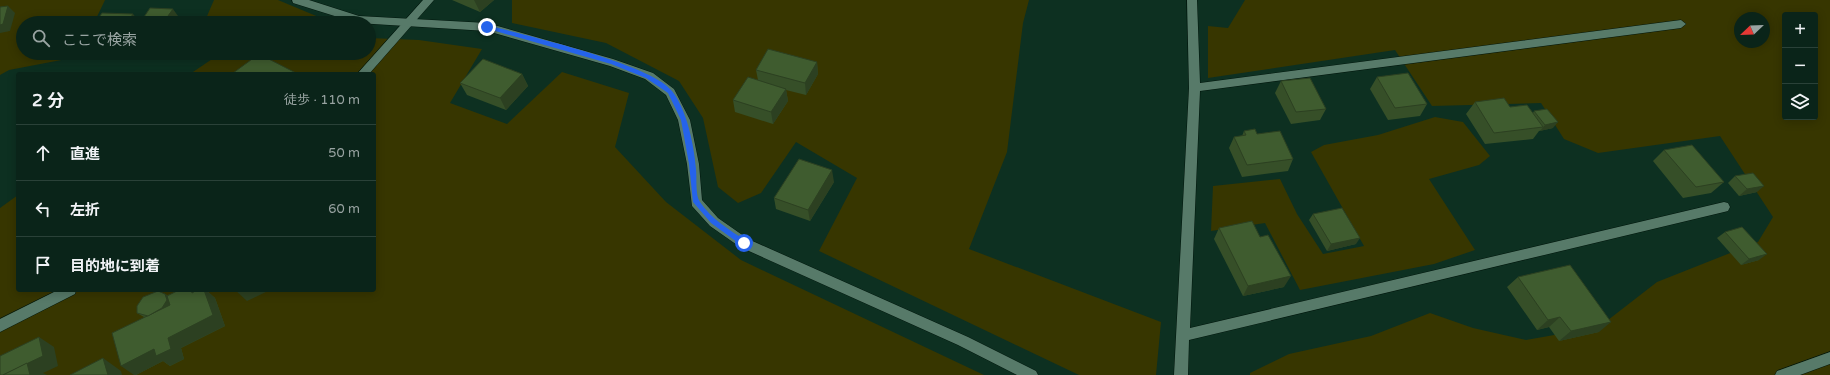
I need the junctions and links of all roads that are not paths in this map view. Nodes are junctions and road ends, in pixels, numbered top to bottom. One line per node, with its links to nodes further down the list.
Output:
1 (297, 0): 4 (street)
2 (429, 0): 6 (street)
3 (1192, 0): 11 (street)
4 (347, 16)
5 (376, 21): 6 (street)
6 (408, 23): 8 (street); 17 (street)
7 (1681, 24): 11 (street)
8 (376, 59)
9 (375, 60): 10 (street)
10 (365, 72)
11 (1195, 88): 15 (street)
12 (1724, 207): 15 (street)
13 (66, 292): 14 (street)
14 (0, 326)
15 (1184, 335): 18 (street)
16 (1830, 358): 19 (street)
17 (1031, 375)
18 (1181, 375)
19 (1782, 375)

